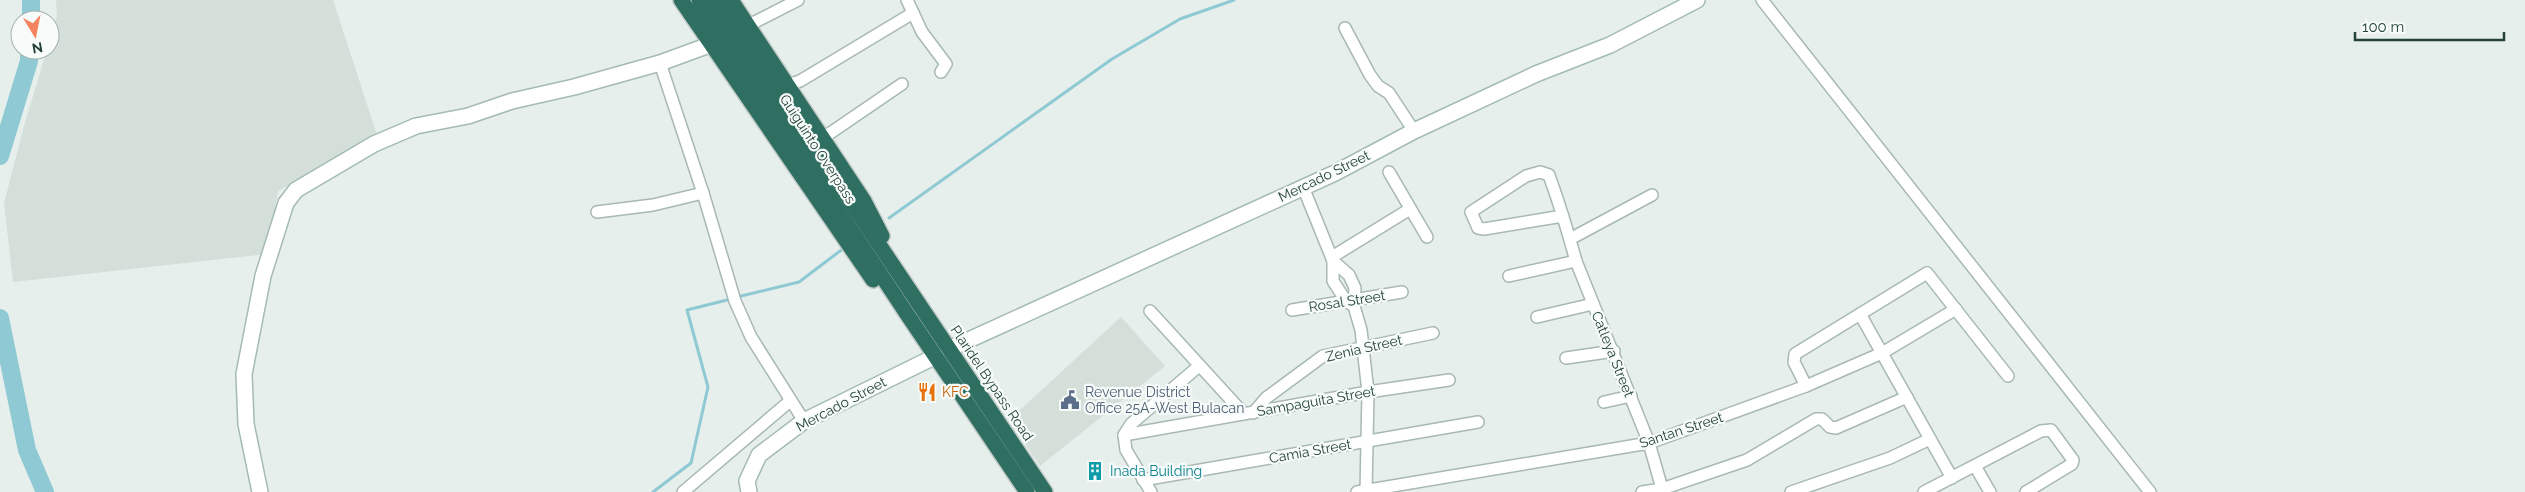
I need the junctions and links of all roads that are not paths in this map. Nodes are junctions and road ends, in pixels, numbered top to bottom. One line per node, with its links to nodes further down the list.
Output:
1 (682, 0): 13 (highway)
2 (700, 0): 10 (highway, Guiguinto Overpass)
3 (716, 0): 10 (highway, Guiguinto Overpass)
4 (731, 0): 11 (highway)
5 (798, 0): 11 (street)
6 (907, 0): 9 (street)
7 (1696, 0): 18 (street, Mercado Street)
8 (1762, 0): 80 (street)
9 (913, 13): 15 (street); 17 (street)
10 (724, 24): 33 (highway, Guiguinto Overpass); 40 (highway, Guiguinto Overpass)
11 (747, 26): 17 (highway)
12 (1346, 28): 18 (street)
13 (712, 44): 14 (street); 40 (highway)
14 (660, 63): 22 (street); 68 (street)
15 (941, 72)
16 (902, 84): 19 (street)
17 (787, 85): 19 (highway)
18 (1414, 131): 21 (street, Mercado Street)
19 (823, 138): 33 (highway)
20 (1389, 172): 24 (street)
21 (1304, 187): 29 (street); 45 (street, Mercado Street)
22 (703, 193): 25 (street); 55 (street)
23 (1652, 196): 28 (street)
24 (1410, 210): 27 (street); 29 (street)
25 (597, 212)
26 (1563, 216): 26 (street, Catleya Street); 28 (street, Catleya Street)
27 (1427, 238)
28 (1570, 239): 30 (street, Catleya Street)
29 (1333, 259): 34 (street); 34 (street)
30 (1576, 260): 31 (street); 35 (street, Catleya Street)
31 (1509, 276)
32 (1402, 292): 34 (street, Rosal Street)
33 (912, 293): 45 (highway, Plaridel Bypass Road)
34 (1352, 302): 36 (street, Rosal Street); 43 (street)
35 (1593, 304): 41 (street); 44 (street, Catleya Street)
36 (1292, 310)
37 (1956, 310): 39 (street); 46 (street, Santan Street); 49 (street)
38 (1150, 312): 48 (street)
39 (1860, 314): 46 (street); 51 (street)
40 (908, 317): 45 (highway, Plaridel Bypass Road)
41 (1537, 317)
42 (1434, 332): 43 (street, Zenia Street)
43 (1362, 348): 52 (street); 57 (street, Zenia Street)
44 (1614, 350): 47 (street); 53 (street, Catleya Street)
45 (943, 352): 58 (street, Mercado Street); 71 (highway, Plaridel Bypass Road); 72 (highway, Plaridel Bypass Road)
46 (1882, 353): 51 (street, Santan Street); 54 (street)
47 (1566, 358)
48 (1199, 366): 57 (street); 60 (street)
49 (2008, 376)
50 (1449, 380): 52 (street, Sampaguita Street)
51 (1806, 386): 63 (street, Santan Street)
52 (1368, 392): 57 (street, Sampaguita Street); 62 (street)
53 (1631, 396): 56 (street); 63 (street, Catleya Street)
54 (1907, 397): 61 (street); 67 (street)
55 (790, 401): 58 (street); 69 (street)
56 (1604, 402)
57 (1248, 414): 60 (street, Sampaguita Street)
58 (804, 421): 70 (street, Mercado Street)
59 (1478, 422): 62 (street, Camia Street)
60 (1124, 435): 66 (street)
61 (1930, 439): 65 (street); 76 (street)
62 (1368, 441): 66 (street, Camia Street); 74 (street)
63 (1649, 443): 67 (street, Catleya Street); 74 (street, Santan Street)
64 (1975, 466): 65 (street); 78 (street); 79 (street)
65 (1952, 478): 77 (street)
66 (1143, 480): 73 (street)
67 (1662, 490): 75 (street)
68 (260, 492)
69 (683, 492)
70 (749, 492)
71 (1027, 492)
72 (1045, 492)
73 (1151, 492)
74 (1363, 492)
75 (1642, 492)
76 (1791, 492)
77 (1924, 492)
78 (1990, 492)
79 (2026, 492)
80 (2150, 492)

